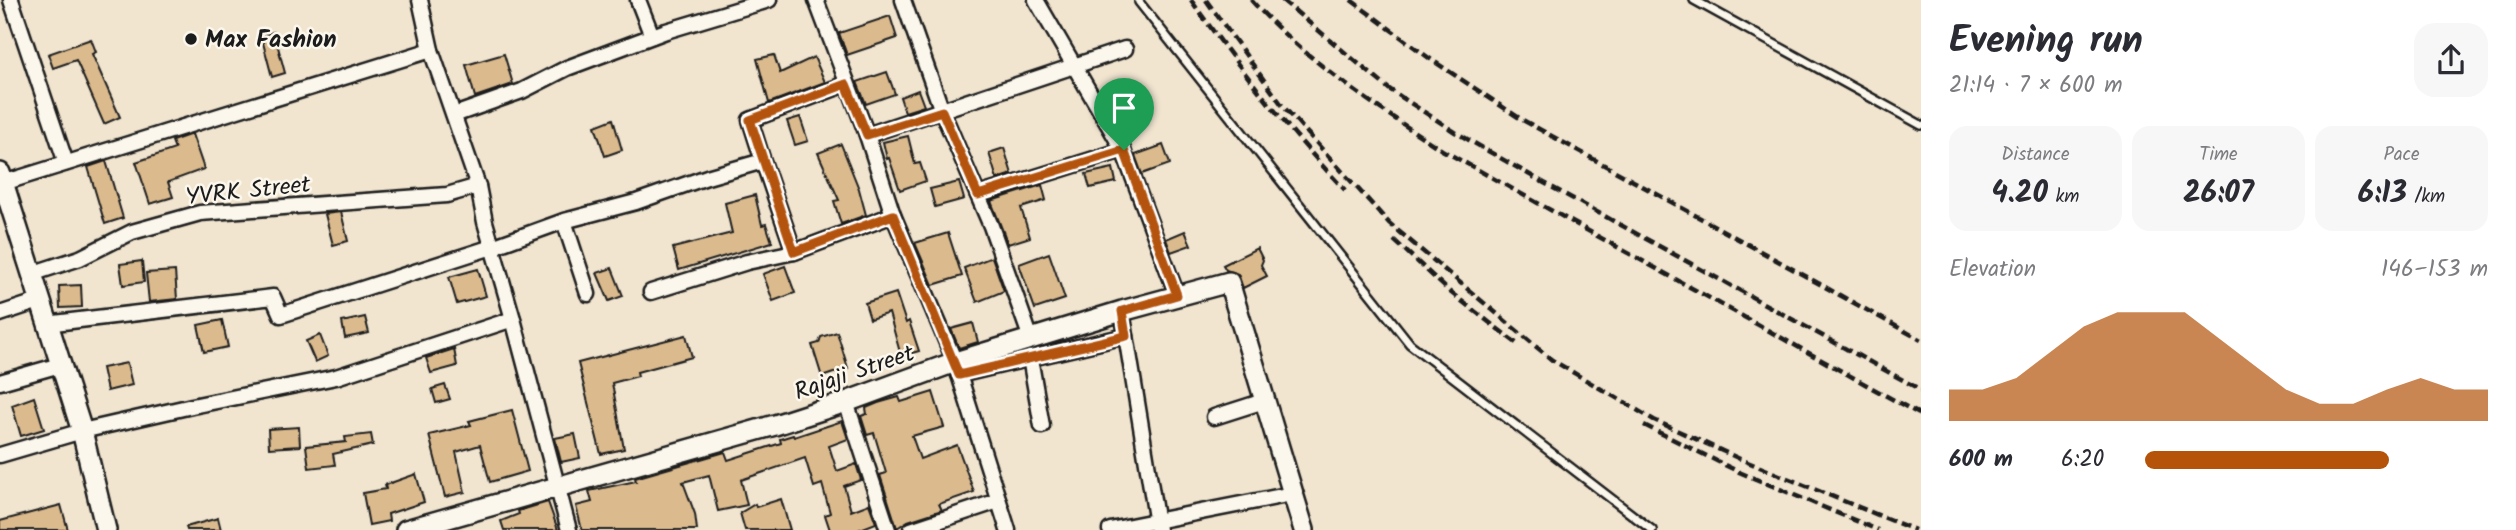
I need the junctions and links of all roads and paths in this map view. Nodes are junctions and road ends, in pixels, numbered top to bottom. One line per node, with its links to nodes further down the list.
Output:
1 (11, 0): 21 (street)
2 (420, 0): 11 (street)
3 (638, 0): 10 (street)
4 (769, 0): 10 (street)
5 (816, 0): 14 (street)
6 (902, 0): 15 (street)
7 (1036, 0): 13 (street)
8 (1694, 0): 17 (lane)
9 (1139, 2): 61 (lane)
10 (652, 36): 16 (street)
11 (431, 50): 16 (street); 21 (street)
12 (1125, 50): 13 (street)
13 (1074, 66): 15 (street); 19 (street)
14 (846, 84): 18 (street); 20 (street)
15 (942, 111): 18 (street); 24 (street)
16 (454, 114): 23 (street)
17 (1921, 125)
18 (867, 135): 25 (street)
19 (1124, 150): 24 (street); 32 (street)
20 (763, 161): 26 (street); 28 (street)
21 (66, 163): 22 (street)
22 (1, 180): 29 (street)
23 (478, 186): 27 (street); 29 (street, YVRK Street)
24 (978, 195): 39 (street)
25 (893, 215): 28 (street); 41 (street)
26 (564, 221): 27 (street); 31 (street)
27 (492, 247): 36 (street); 37 (street)
28 (794, 252): 30 (street)
29 (31, 274): 33 (street)
30 (651, 292)
31 (588, 294)
32 (1177, 295): 34 (street, Rajaji Street); 43 (street, Rajaji Street)
33 (39, 301): 35 (street); 37 (street)
34 (1122, 311): 38 (street); 39 (street, Rajaji Street)
35 (0, 314)
36 (513, 319): 47 (street); 49 (street)
37 (47, 324): 40 (street)
38 (1126, 336): 39 (street); 52 (street)
39 (1031, 348): 41 (street, Rajaji Street); 46 (street)
40 (60, 365): 42 (street); 47 (street)
41 (957, 369): 44 (street, Rajaji Street); 51 (street)
42 (0, 382)
43 (1265, 401): 45 (street); 50 (street, Rajaji Street)
44 (846, 402): 49 (street, Rajaji Street); 56 (street)
45 (1214, 418)
46 (1042, 426)
47 (82, 432): 48 (street); 53 (street)
48 (0, 455)
49 (557, 485): 54 (street, Rajaji Street); 55 (street)
50 (1292, 494): 52 (street); 60 (street, Rajaji Street)
51 (998, 500): 57 (street); 58 (street)
52 (1157, 525): 59 (street)
53 (106, 530)
54 (406, 530)
55 (569, 530)
56 (888, 530)
57 (911, 530)
58 (1008, 530)
59 (1111, 530)
60 (1304, 530)
61 (1652, 530)

